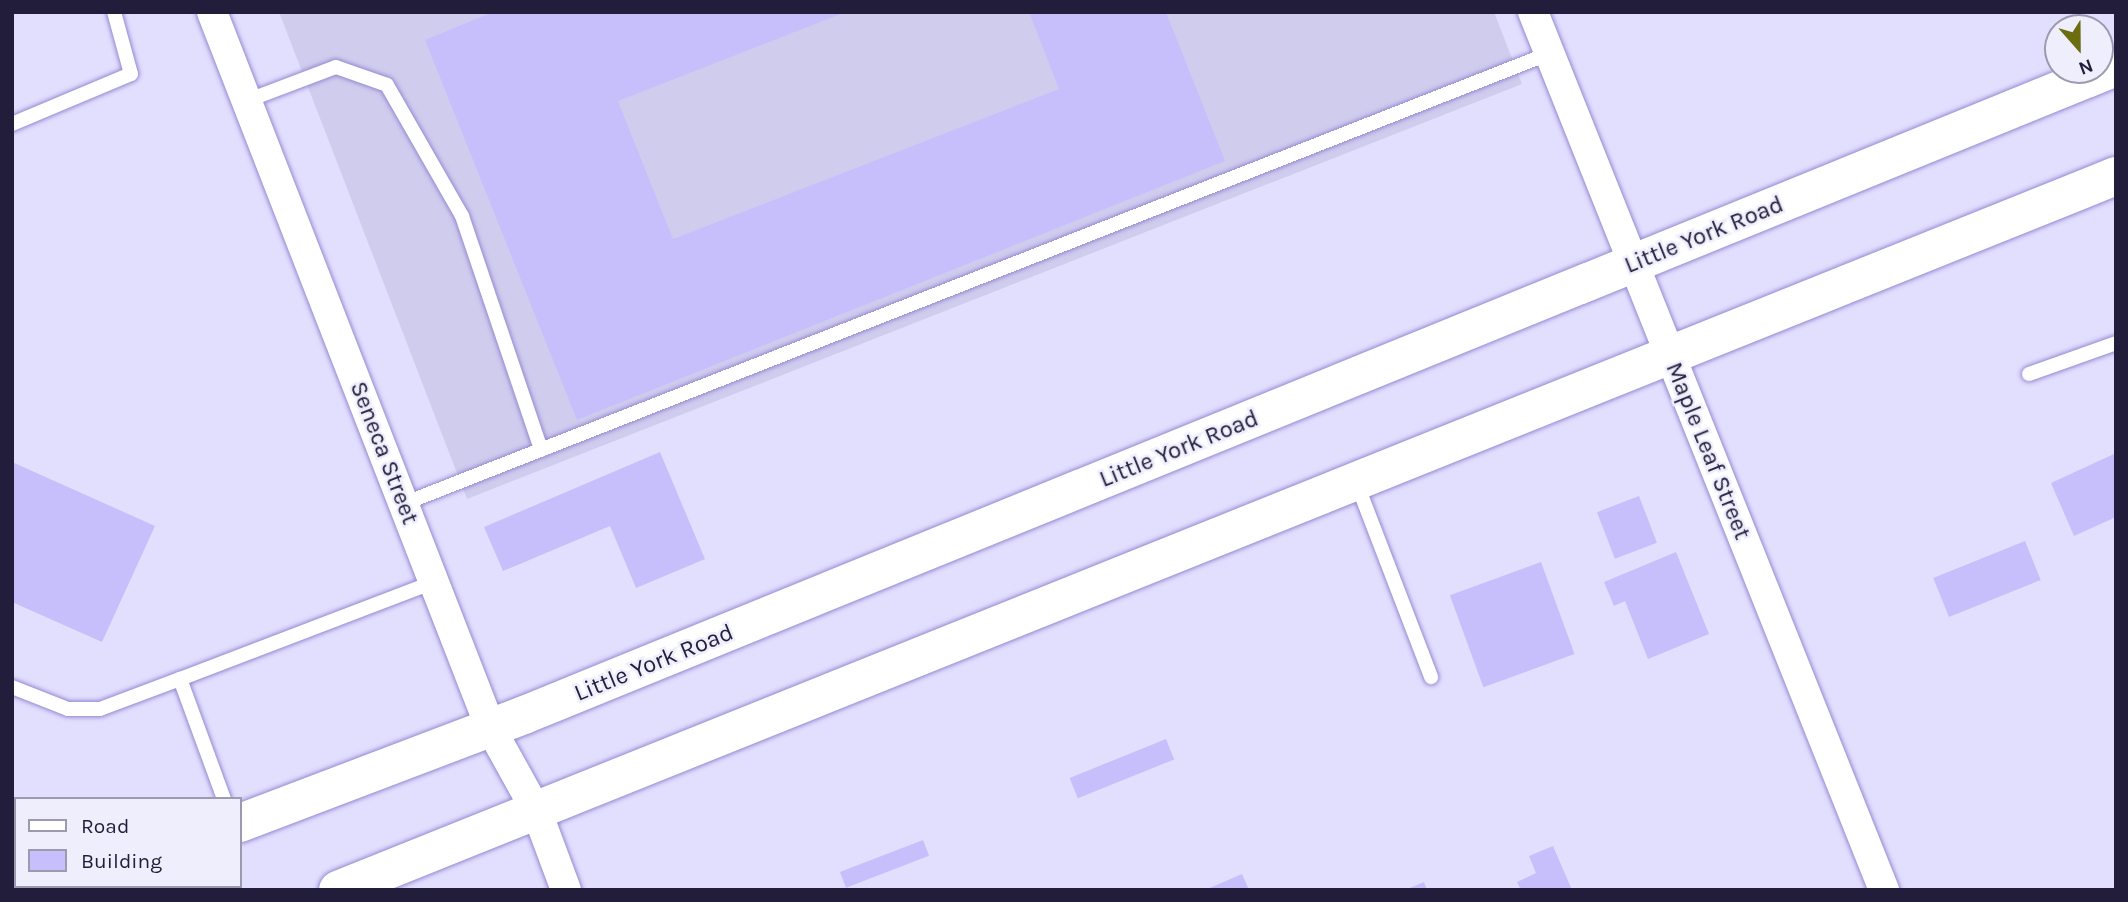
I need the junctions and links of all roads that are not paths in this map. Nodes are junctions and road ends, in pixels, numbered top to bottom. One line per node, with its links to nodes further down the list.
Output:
1 (114, 12): 7 (lane)
2 (212, 12): 6 (street, Seneca Street)
3 (1533, 12): 4 (street, Maple Leaf Street)
4 (1550, 53): 9 (street, Maple Leaf Street); 13 (lane)
5 (2116, 67): 9 (main road, Little York Road)
6 (246, 101): 13 (lane); 15 (street, Seneca Street)
7 (12, 124)
8 (2116, 176): 11 (main road)
9 (1637, 263): 11 (street, Maple Leaf Street); 20 (main road, Little York Road)
10 (2116, 343): 12 (lane)
11 (1671, 358): 14 (main road); 26 (street, Maple Leaf Street)
12 (2029, 374)
13 (541, 450): 15 (lane)
14 (1357, 484): 17 (lane); 22 (main road)
15 (403, 504): 16 (street, Seneca Street)
16 (434, 582): 18 (lane); 20 (street, Seneca Street)
17 (1431, 677)
18 (180, 680): 19 (lane); 21 (lane)
19 (12, 687)
20 (491, 729): 22 (street, Seneca Street); 23 (main road, Little York Road)
21 (223, 797)
22 (537, 812): 24 (main road); 25 (street, Seneca Street)
23 (242, 822)
24 (338, 890)
25 (566, 890)
26 (1884, 890)

